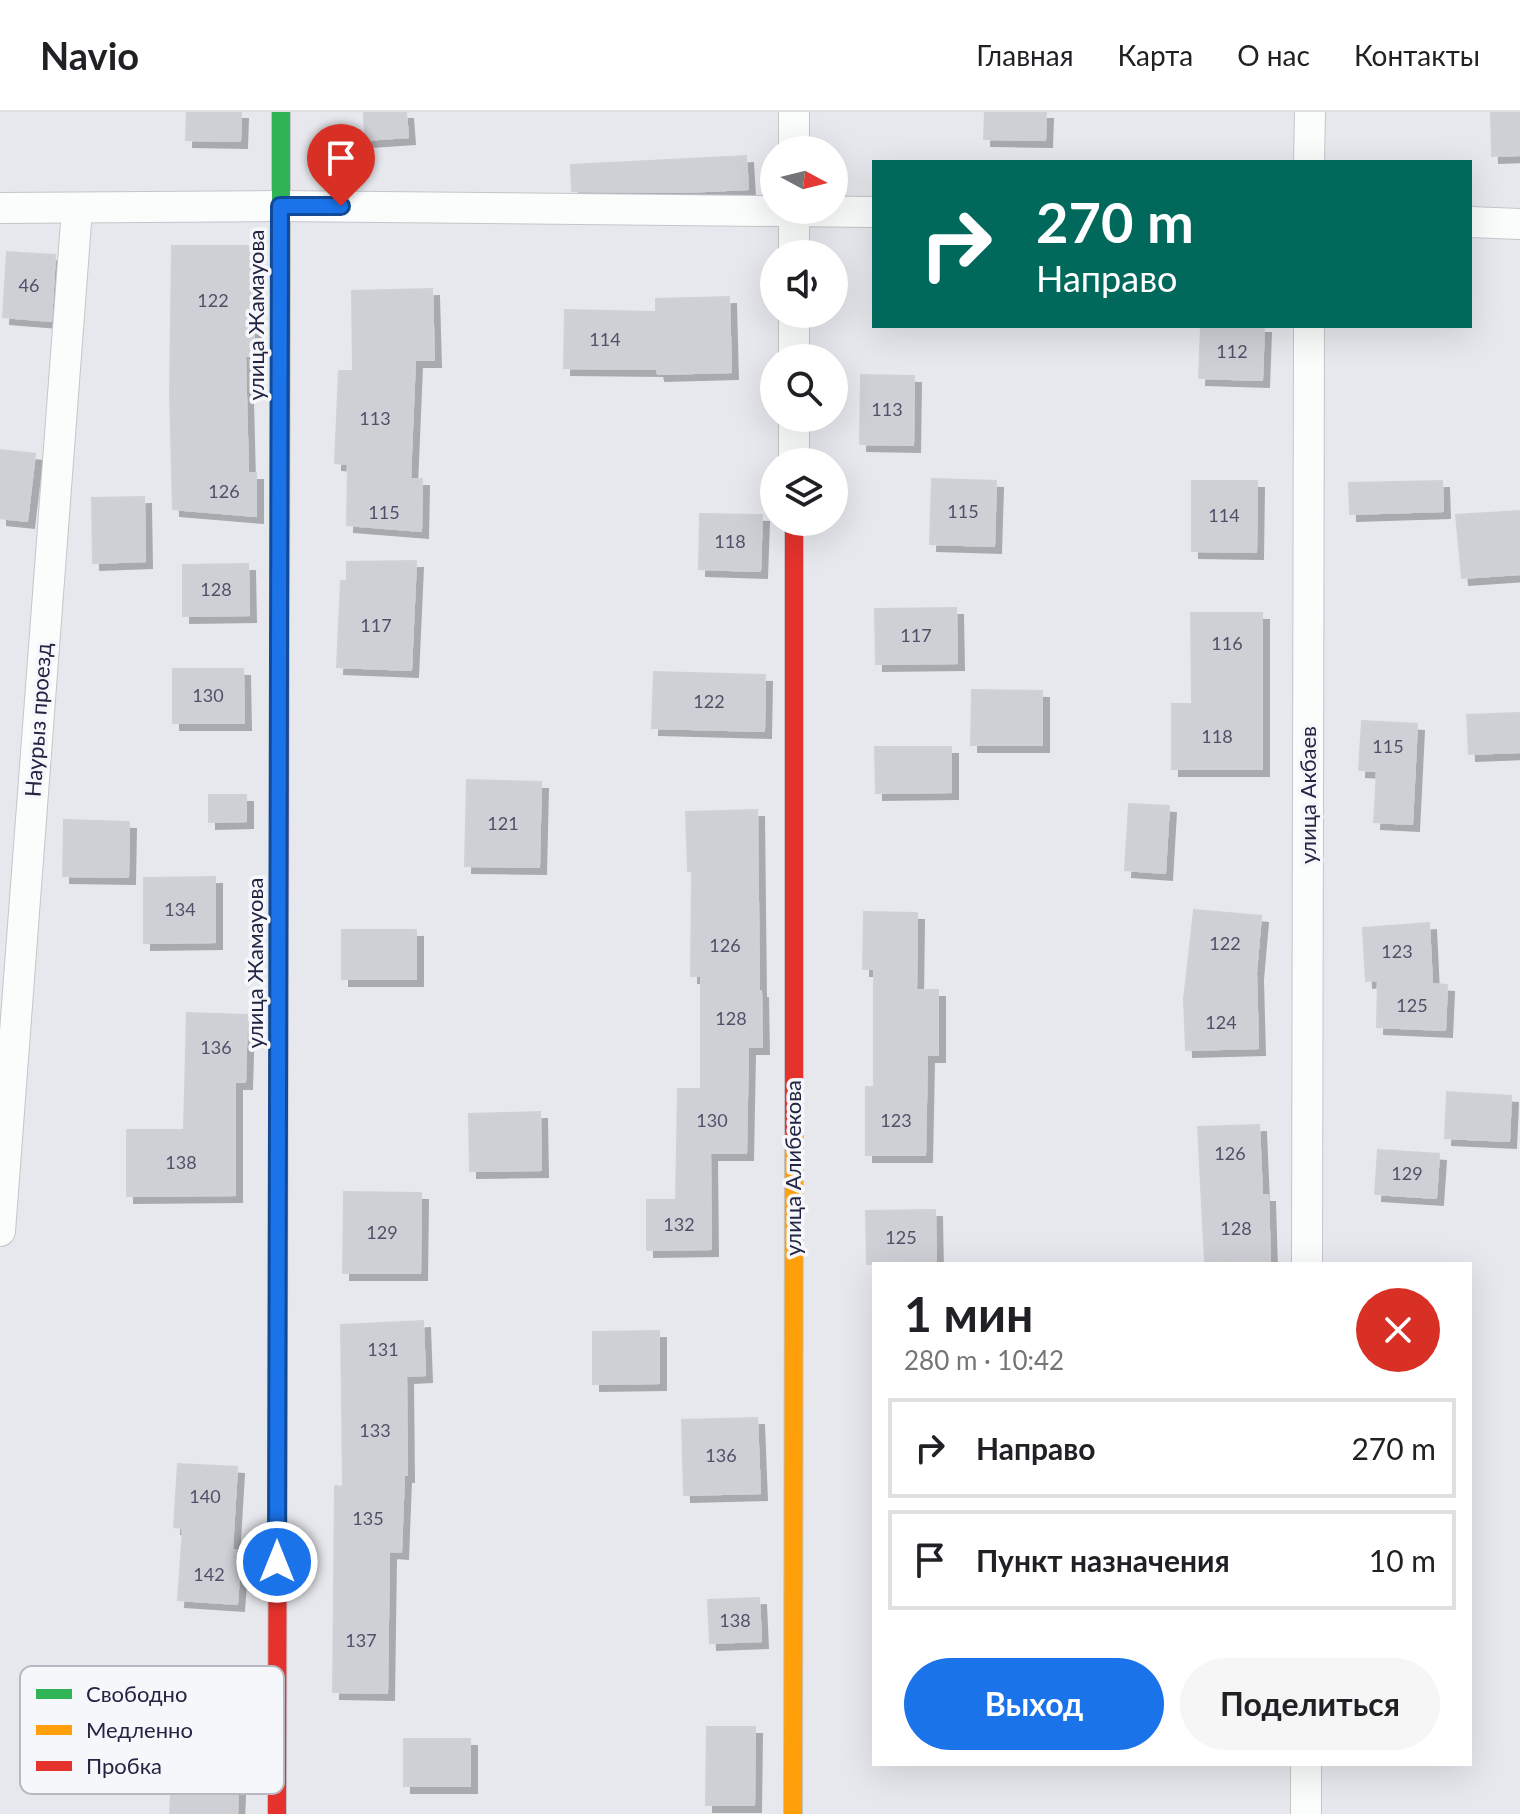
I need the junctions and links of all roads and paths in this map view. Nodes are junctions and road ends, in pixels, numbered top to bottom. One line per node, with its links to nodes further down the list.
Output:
1 (281, 112): 6 (street, улица Жамауова)
2 (794, 112): 4 (street)
3 (1310, 112): 5 (street)
4 (794, 136)
5 (1309, 160)
6 (280, 206): 8 (street); 9 (street); 18 (street, улица Жамауова)
7 (0, 208): 8 (street)
8 (77, 209): 16 (street, Наурыз проезд)
9 (760, 211)
10 (848, 212): 11 (street)
11 (872, 212)
12 (1472, 222): 13 (street)
13 (1520, 224)
14 (1309, 328): 17 (street, улица Акбаев)
15 (794, 536): 22 (street, улица Алибекова)
16 (0, 1231)
17 (1307, 1262)
18 (277, 1666)
19 (1306, 1766): 23 (street)
20 (277, 1794): 21 (street, улица Жамауова)
21 (277, 1814)
22 (793, 1814)
23 (1306, 1814)

